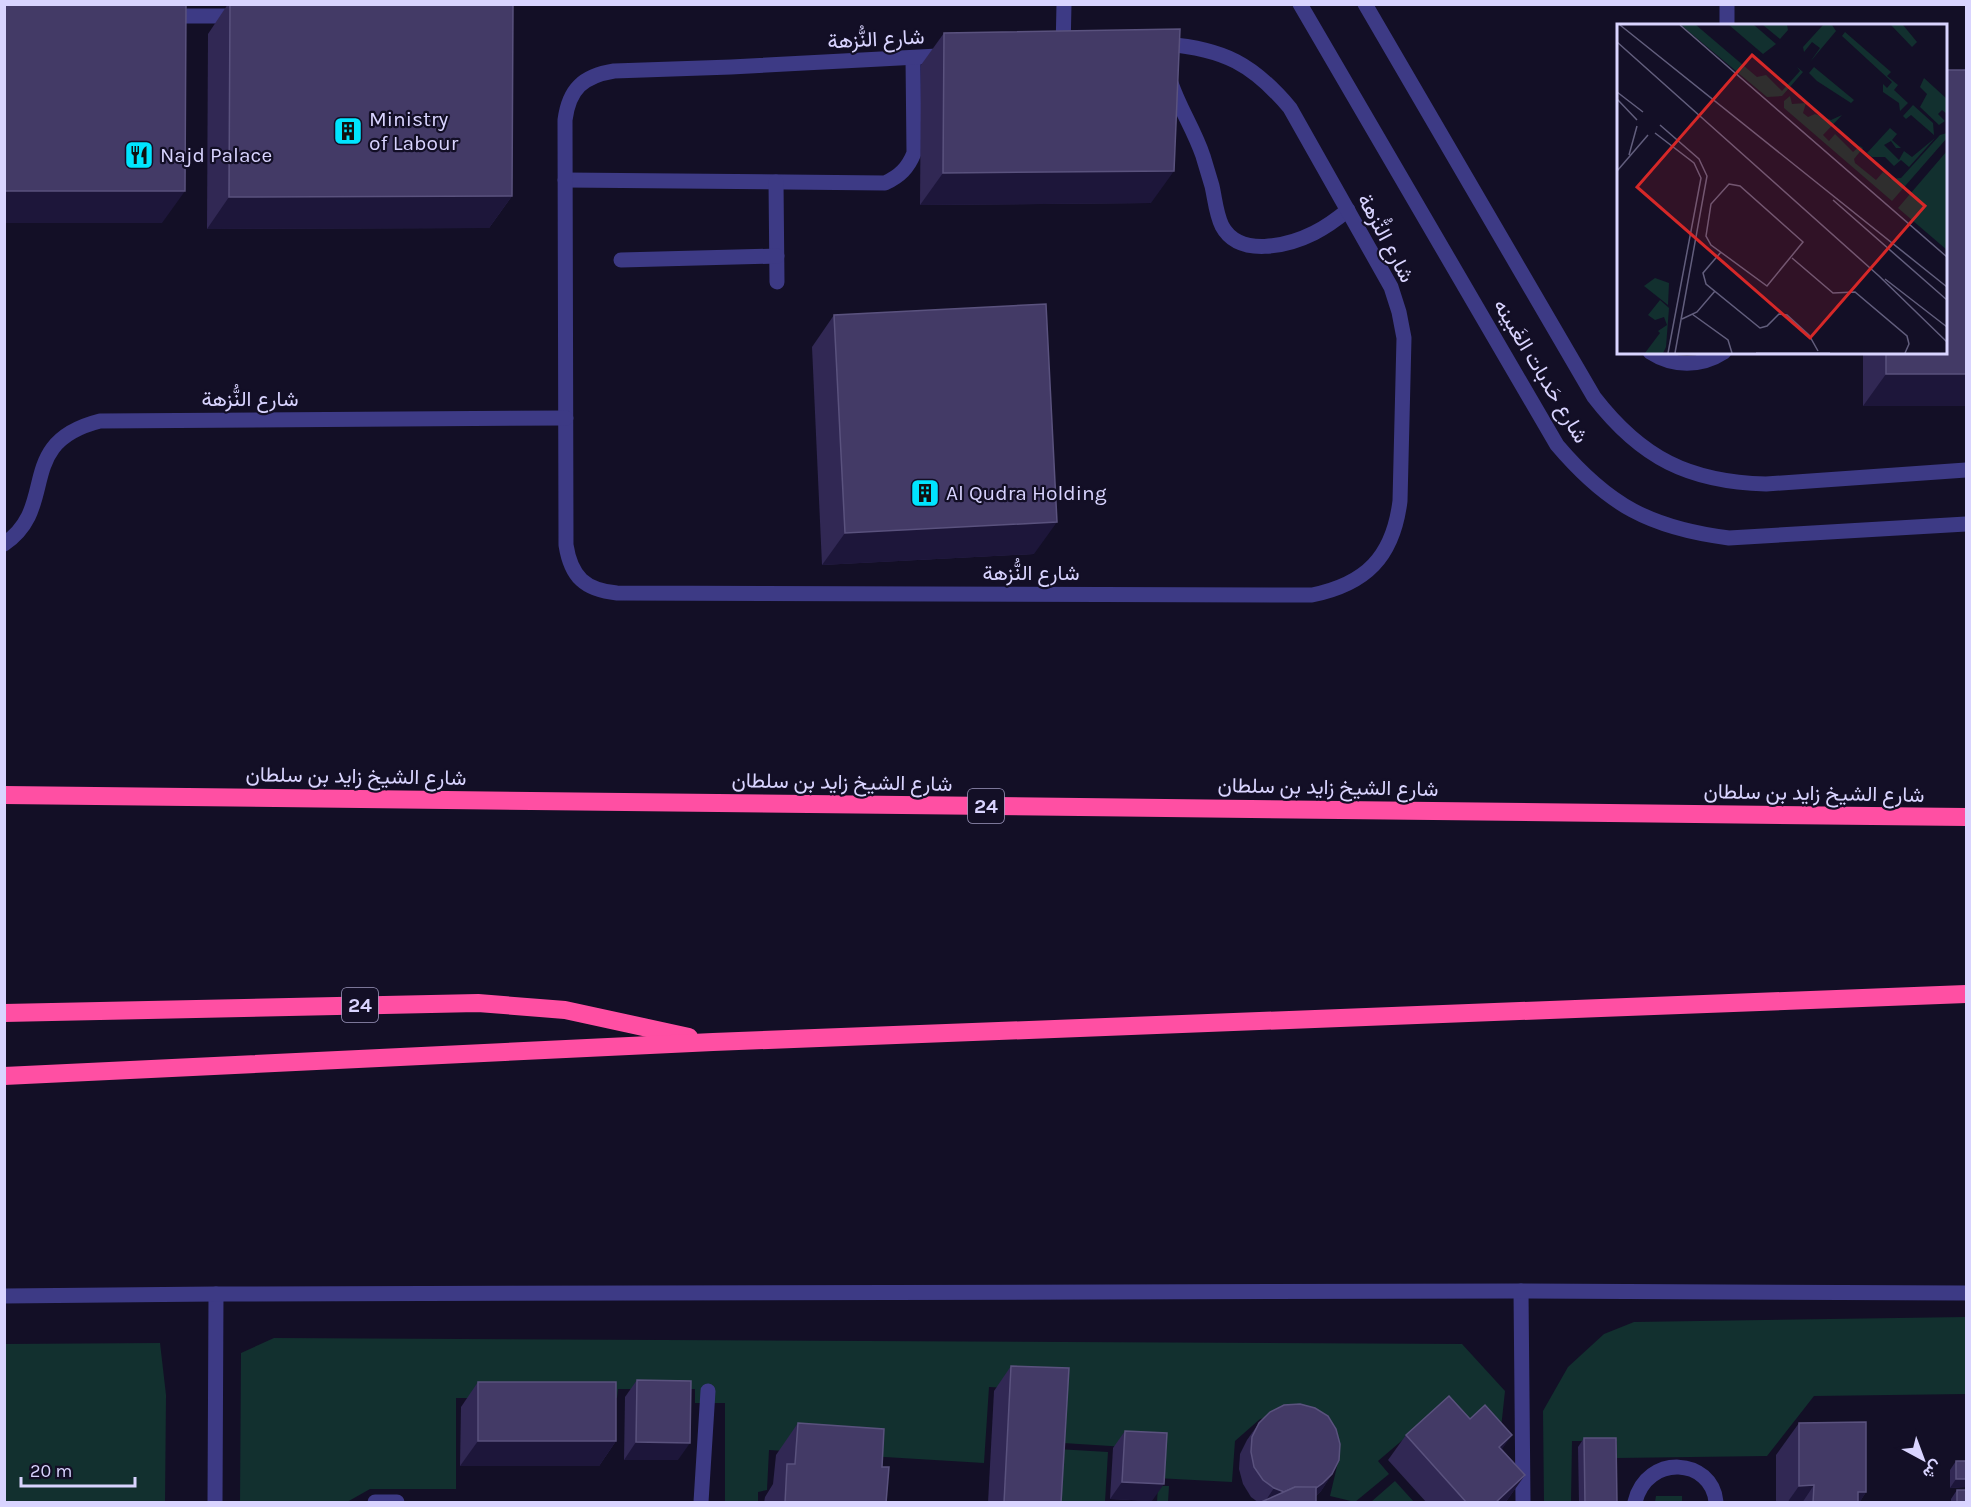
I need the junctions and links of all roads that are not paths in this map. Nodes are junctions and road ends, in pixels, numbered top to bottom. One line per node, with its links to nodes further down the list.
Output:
1 (1064, 4): 9 (street)
2 (1300, 4): 21 (street, شارع حَدبات الغَبينه)
3 (1365, 4): 20 (street, شارع حَدبات الغَبينه)
4 (1727, 4): 7 (street)
5 (146, 15): 6 (street)
6 (251, 16)
7 (1727, 24)
8 (1166, 44): 9 (street, شارع النُّزهة); 13 (street, شارع النُّزهة); 13 (street)
9 (1063, 51): 10 (street, شارع النُّزهة)
10 (913, 58): 11 (street, شارع النُّزهة); 12 (street)
11 (565, 180): 12 (street); 19 (street, شارع النُّزهة)
12 (777, 182): 14 (street)
13 (1348, 210): 19 (street, شارع النُّزهة)
14 (777, 256): 15 (street); 16 (street)
15 (621, 260)
16 (777, 282)
17 (1653, 354): 18 (street)
18 (1720, 354)
19 (566, 418): 22 (street, شارع النُّزهة)
20 (1966, 470)
21 (1966, 524)
22 (4, 544)
23 (4, 795): 24 (highway, شارع الشيخ زايد بن سلطان / 24)
24 (1966, 818)
25 (1966, 994): 27 (highway, 24)
26 (4, 1013): 27 (highway, 24)
27 (713, 1042): 28 (highway, 24)
28 (4, 1076)
29 (1521, 1291): 30 (street); 31 (street); 38 (street)
30 (1966, 1293)
31 (216, 1294): 32 (street); 34 (street)
32 (4, 1296)
33 (708, 1391): 37 (street)
34 (215, 1503)
35 (375, 1503): 36 (street)
36 (397, 1503)
37 (701, 1503)
38 (1523, 1503)
39 (1635, 1503): 40 (street)
40 (1716, 1503)

